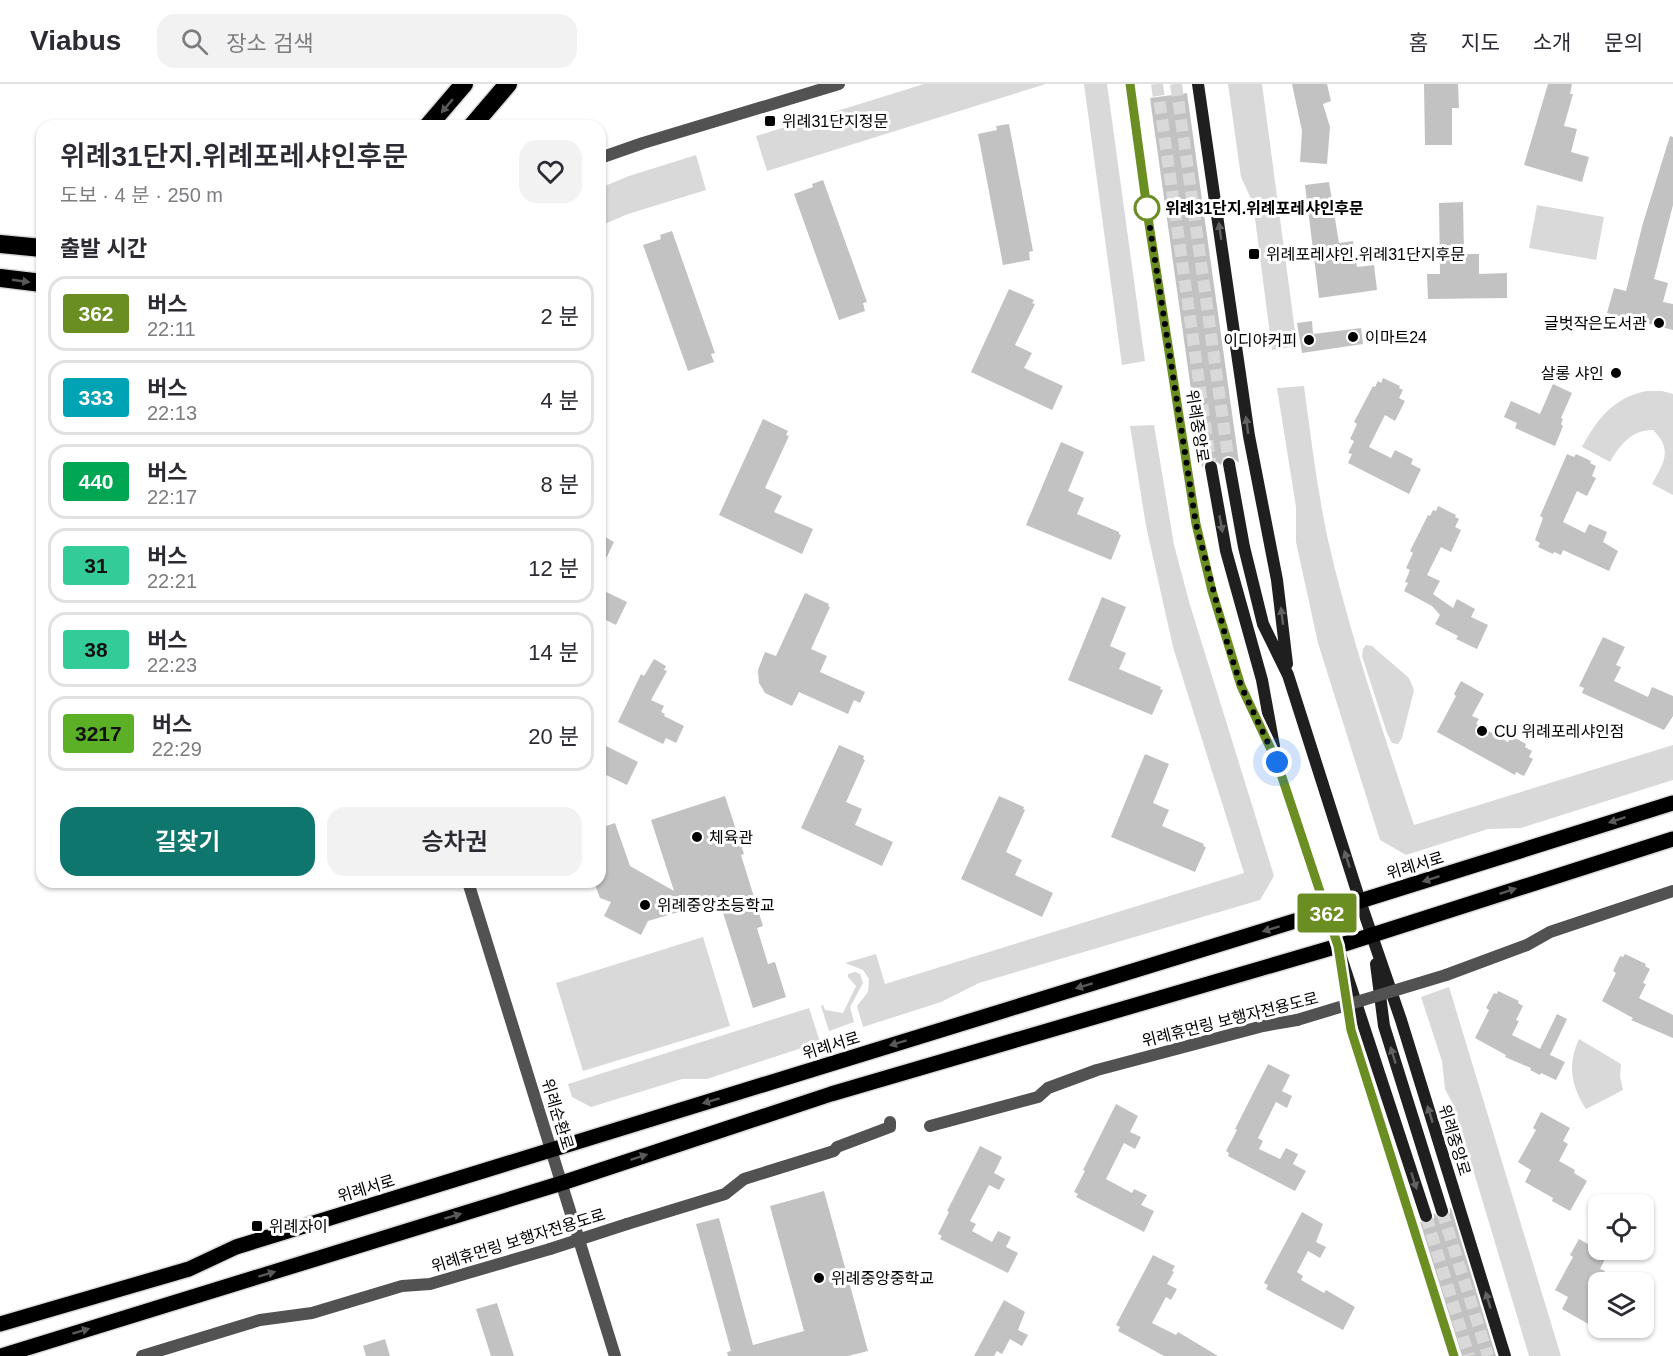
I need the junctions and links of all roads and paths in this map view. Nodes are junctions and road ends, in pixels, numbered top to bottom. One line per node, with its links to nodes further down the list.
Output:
1 (464, 84): 6 (highway, one-way to 6)
2 (508, 84): 7 (highway)
3 (839, 84): 8 (street)
4 (1198, 84): 15 (main road, 위례중앙로, one-way to 4)
5 (1133, 87): 16 (main road, 위례중앙로)
6 (433, 120)
7 (477, 120)
8 (606, 156)
9 (0, 244): 10 (highway)
10 (36, 247)
11 (0, 278): 12 (highway, one-way to 12)
12 (36, 282)
13 (1230, 464): 15 (main road, 위례중앙로)
14 (1210, 467): 16 (main road, 위례중앙로, one-way to 16)
15 (1288, 675): 21 (main road, 위례중앙로, one-way to 15)
16 (1277, 762): 22 (main road, 위례중앙로)
17 (1673, 803): 21 (main road, 위례서로, one-way to 21)
18 (1673, 839): 23 (main road, one-way to 18)
19 (470, 888): 27 (street, 위례순환로)
20 (1673, 891): 26 (street, 위례휴먼링 보행자전용도로, bridge)
21 (1360, 901): 22 (main road, 위례서로); 23 (main road, 위례중앙로)
22 (1326, 912): 24 (main road, 위례중앙로); 27 (main road, 위례서로, one-way to 27)
23 (1372, 934): 24 (main road); 29 (main road, 위례중앙로, one-way to 23); 36 (main road, 위례중앙로, one-way to 23)
24 (1338, 946): 28 (main road, one-way to 24); 30 (main road, 위례중앙로, one-way to 30); 35 (main road, 위례중앙로)
25 (890, 1122): 33 (street, 위례휴먼링 보행자전용도로, bridge)
26 (930, 1126)
27 (552, 1149): 28 (street, 위례순환로); 31 (main road, 위례서로)
28 (562, 1183): 32 (main road, one-way to 28); 34 (street, 위례순환로)
29 (1442, 1211)
30 (1426, 1216)
31 (7, 1322)
32 (1, 1356)
33 (142, 1356)
34 (615, 1356)
35 (1454, 1356)
36 (1505, 1356)

